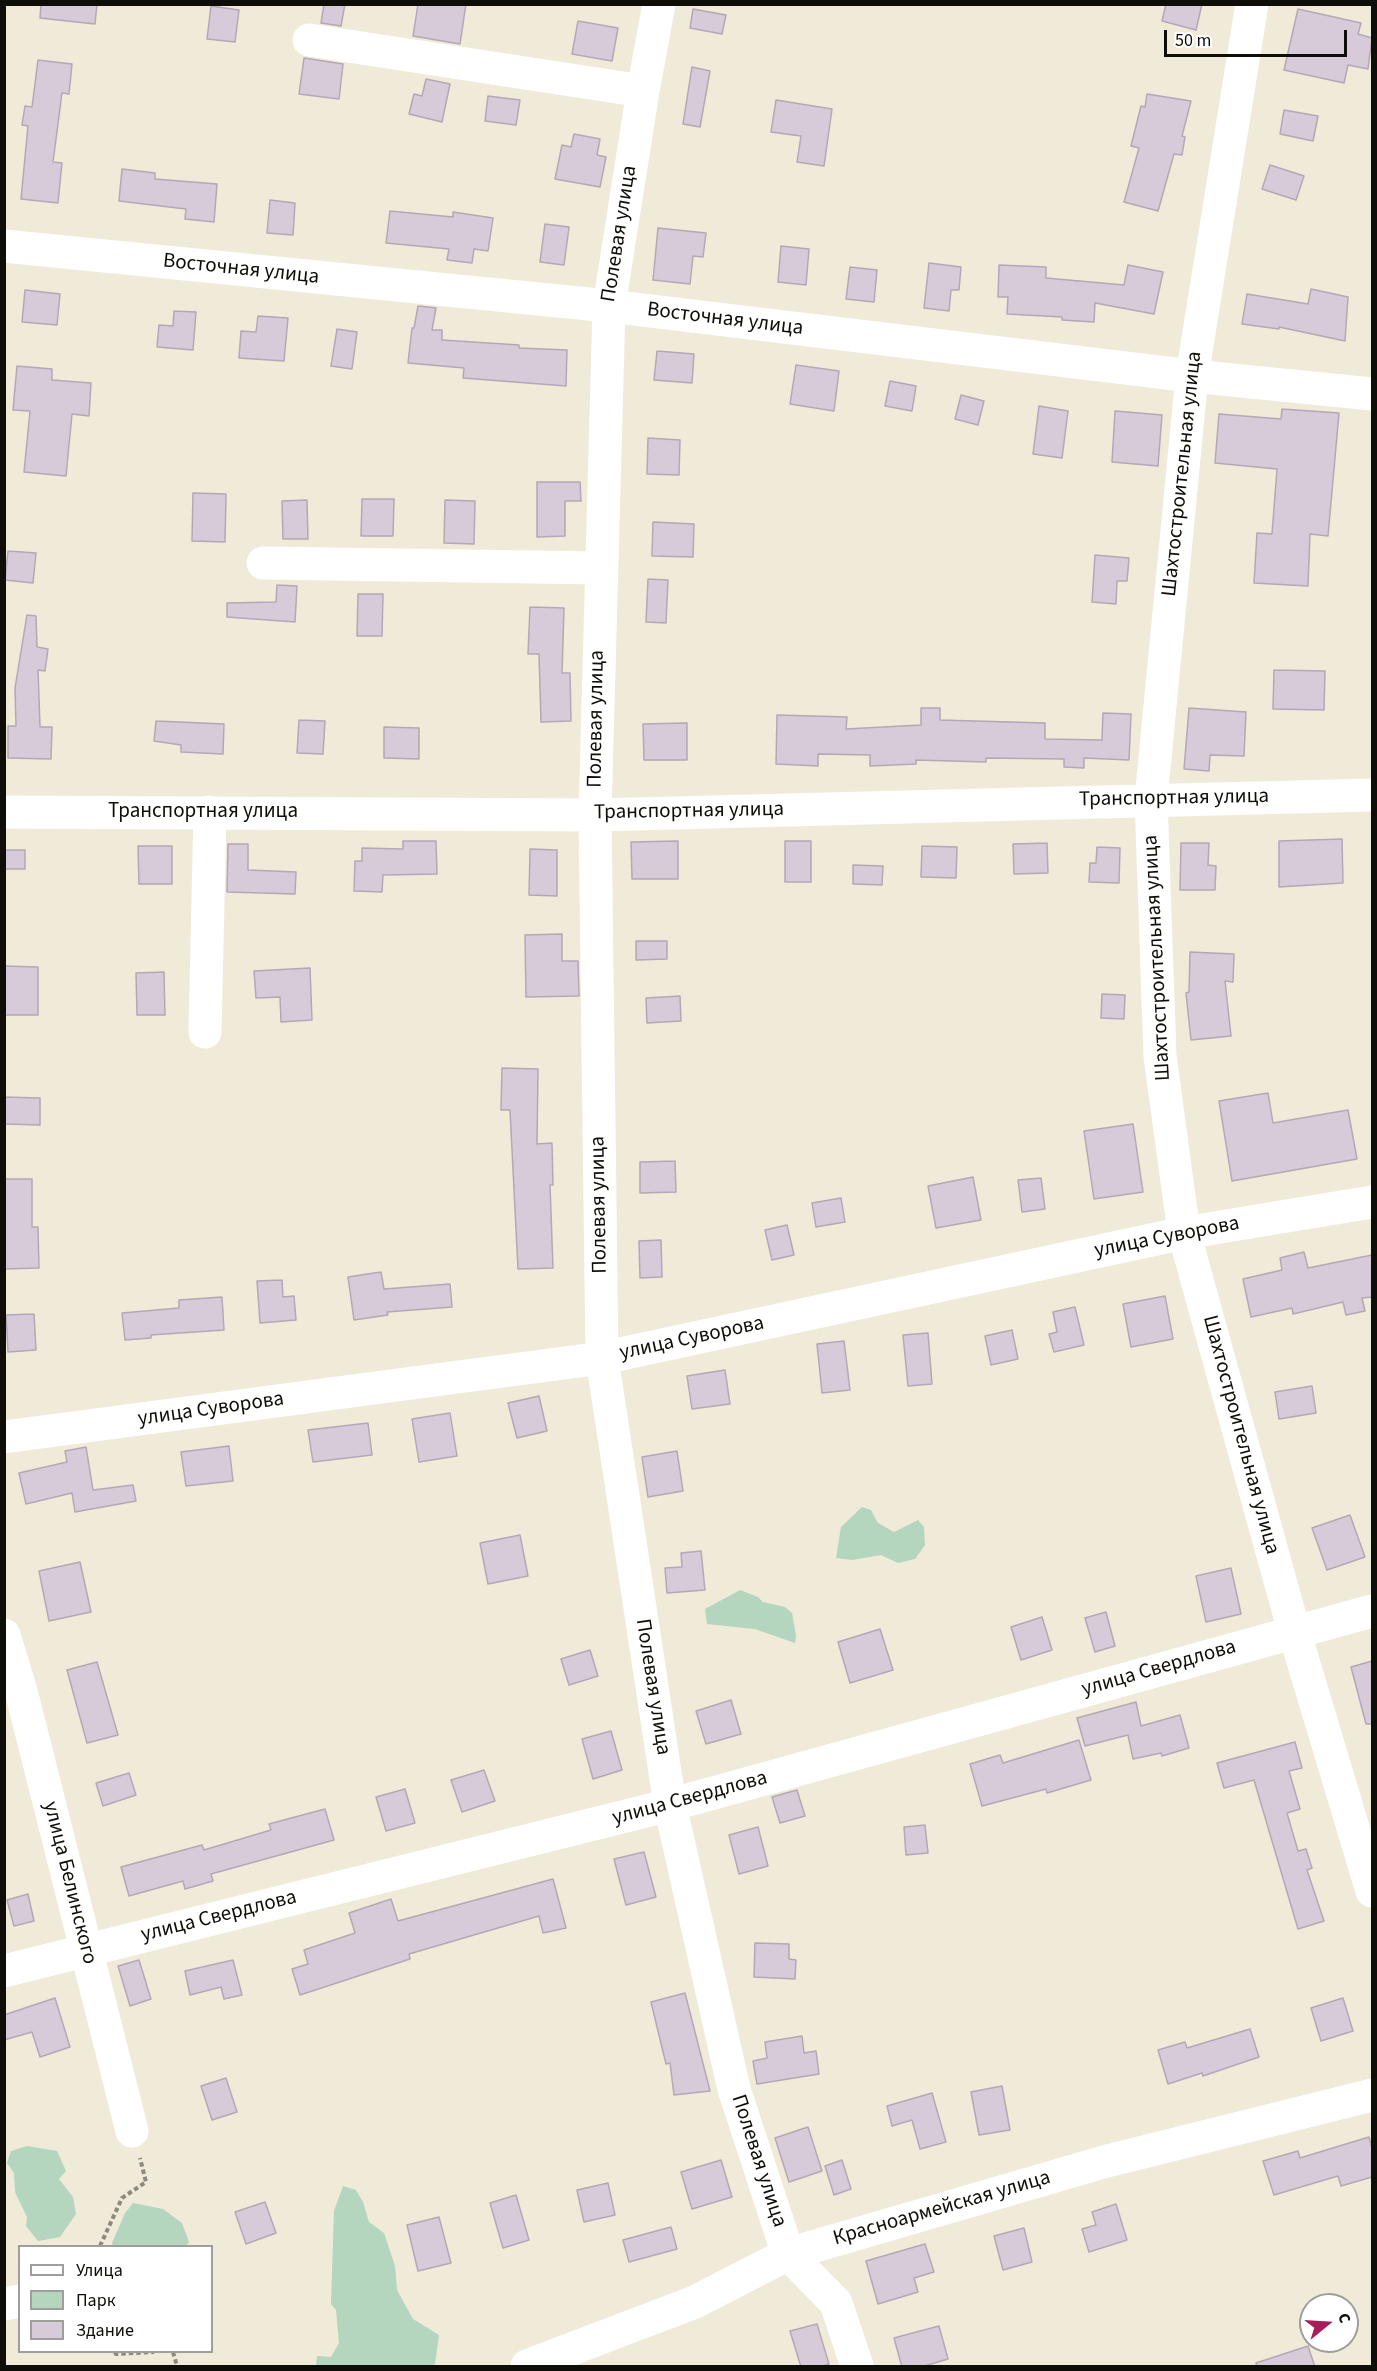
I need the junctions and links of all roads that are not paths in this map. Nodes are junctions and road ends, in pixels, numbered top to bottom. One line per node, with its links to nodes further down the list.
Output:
1 (659, 4): 4 (street, Полевая улица)
2 (1251, 4): 7 (street, Шахтостроительная улица)
3 (309, 40): 4 (street)
4 (643, 91): 6 (street, Полевая улица)
5 (4, 246): 6 (street, Восточная улица)
6 (609, 306): 7 (street, Восточная улица); 10 (street, Полевая улица)
7 (1192, 376): 8 (street, Восточная улица); 12 (street, Шахтостроительная улица)
8 (1372, 394)
9 (262, 563): 10 (street)
10 (601, 568): 15 (street, Полевая улица)
11 (1372, 795): 12 (street, Транспортная улица)
12 (1151, 799): 15 (street, Транспортная улица); 18 (street, Шахтостроительная улица)
13 (4, 812): 14 (street, Транспортная улица)
14 (210, 812): 15 (street, Транспортная улица); 16 (street)
15 (595, 815): 19 (street, Полевая улица)
16 (205, 1032)
17 (1372, 1202): 18 (street, улица Суворова)
18 (1184, 1233): 19 (street, улица Суворова); 22 (street, Шахтостроительная улица)
19 (602, 1358): 20 (street, улица Суворова); 24 (street, Полевая улица)
20 (4, 1437)
21 (1372, 1611): 22 (street, улица Свердлова)
22 (1294, 1631): 24 (street, улица Свердлова); 25 (street, Шахтостроительная улица)
23 (4, 1635): 26 (street, улица Белинского)
24 (670, 1805): 26 (street, улица Свердлова); 30 (street, Полевая улица)
25 (1372, 1892)
26 (85, 1951): 27 (street, улица Свердлова); 29 (street, улица Белинского)
27 (4, 1971)
28 (1372, 2095): 30 (street, Красноармейская улица)
29 (132, 2131)
30 (788, 2254): 31 (street, Красноармейская улица); 32 (street, Полевая улица)
31 (527, 2367)
32 (857, 2367)

